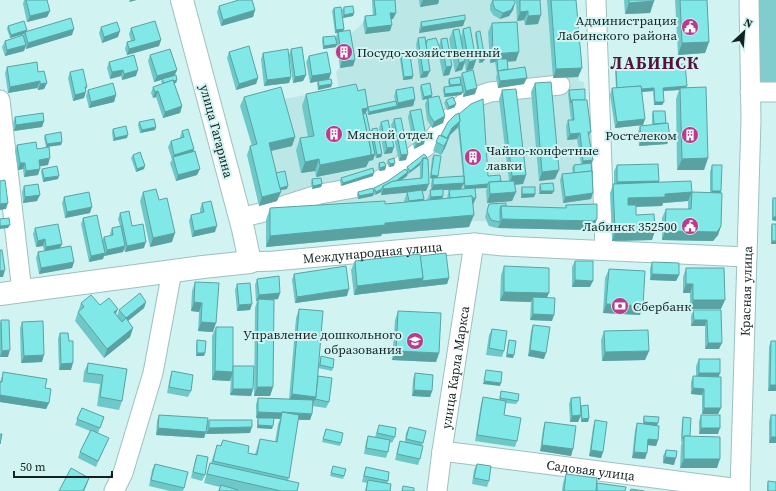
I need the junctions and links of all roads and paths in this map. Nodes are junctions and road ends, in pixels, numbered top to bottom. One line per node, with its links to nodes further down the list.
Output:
1 (182, 0): 8 (main road, улица Гагарина)
2 (596, 0): 10 (street)
3 (748, 0): 5 (street, Красная улица)
4 (560, 85): 8 (street)
5 (750, 92): 6 (street); 11 (street, Красная улица)
6 (776, 92)
7 (0, 100): 14 (street)
8 (240, 218): 12 (main road, улица Гагарина)
9 (474, 243): 10 (street, Международная улица); 12 (street, Международная улица); 16 (street, улица Карла Маркса)
10 (605, 250): 11 (street, Международная улица)
11 (747, 258): 17 (street, Красная улица)
12 (250, 262): 13 (main road, Международная улица)
13 (172, 271): 14 (main road, Международная улица); 18 (street)
14 (22, 292): 15 (main road, Международная улица)
15 (0, 294)
16 (442, 451): 17 (street, Садовая улица); 19 (street, улица Карла Маркса)
17 (740, 490)
18 (114, 491)
19 (438, 491)

